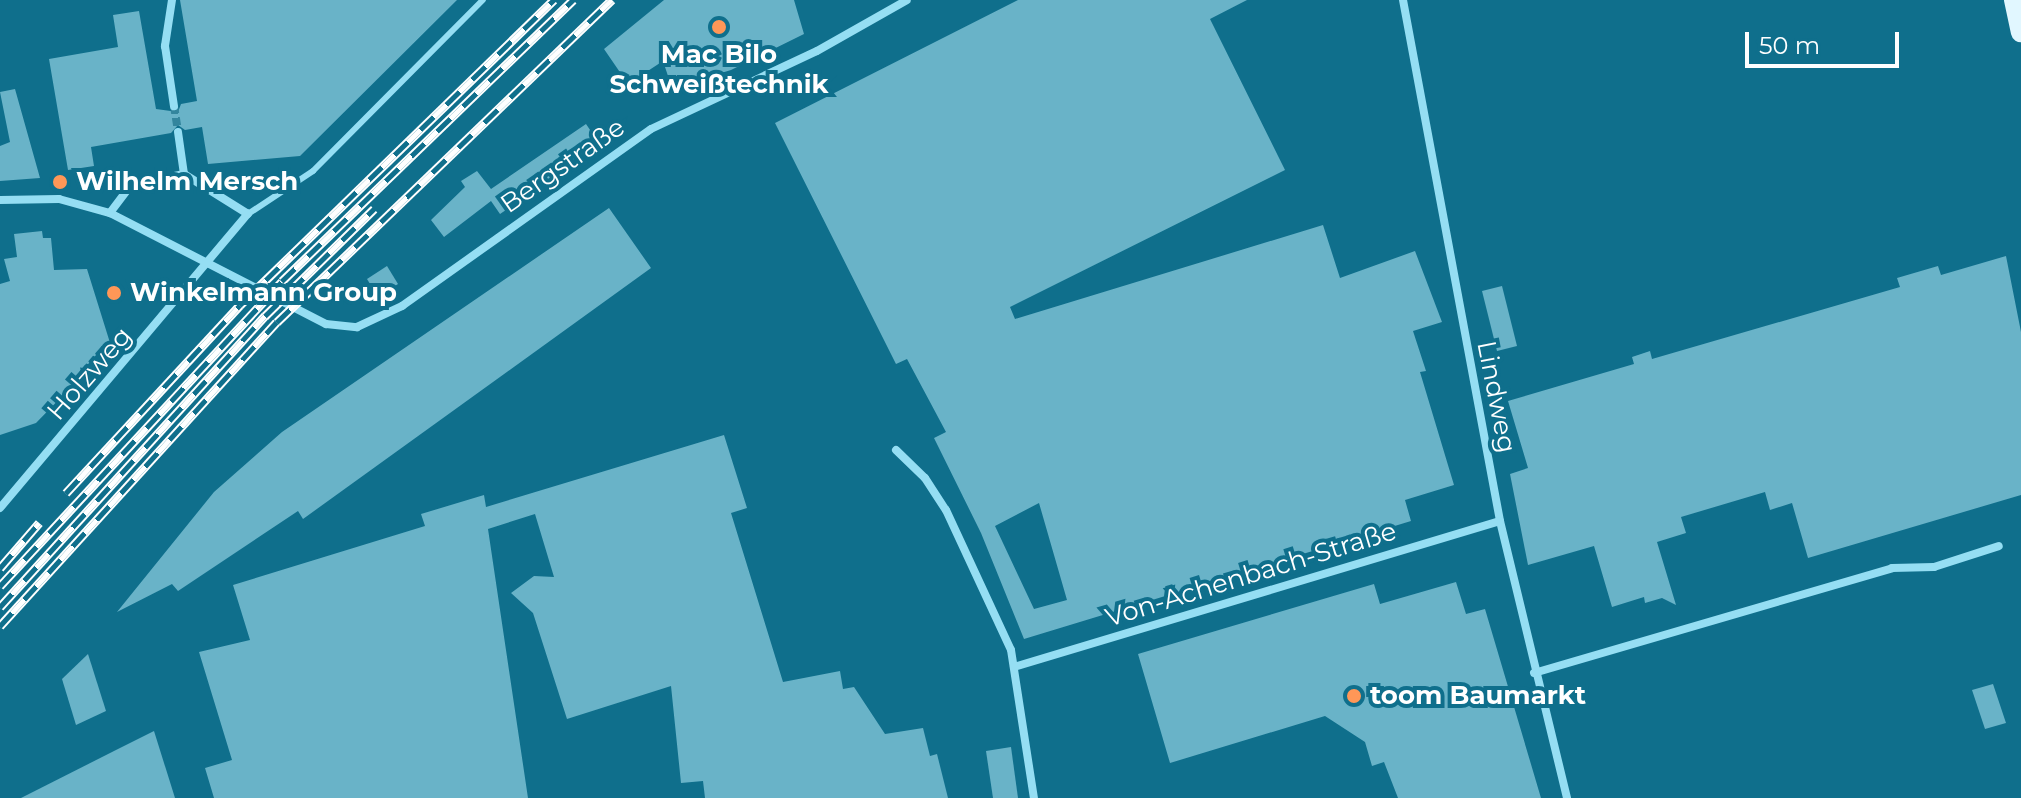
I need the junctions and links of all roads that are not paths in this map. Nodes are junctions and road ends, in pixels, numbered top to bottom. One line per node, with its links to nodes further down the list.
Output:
1 (172, 0): 7 (street)
2 (483, 0): 12 (lane)
3 (907, 0): 13 (street, Bergstraße)
4 (1403, 0): 16 (street, Lindweg)
5 (2014, 0): 6 (main road)
6 (2021, 32)
7 (174, 106)
8 (178, 132): 9 (street)
9 (184, 174): 11 (street); 12 (street)
10 (0, 200): 11 (street, Bergstraße)
11 (110, 213): 13 (street, Bergstraße)
12 (248, 214): 13 (street, Holzweg)
13 (208, 265): 15 (street, Holzweg)
14 (896, 450): 18 (street)
15 (0, 508)
16 (1500, 521): 18 (street, Von-Achenbach-Straße); 19 (street, Lindweg)
17 (1999, 546): 19 (street)
18 (1014, 667): 20 (street)
19 (1534, 673): 21 (street, Lindweg)
20 (1034, 798)
21 (1567, 798)

